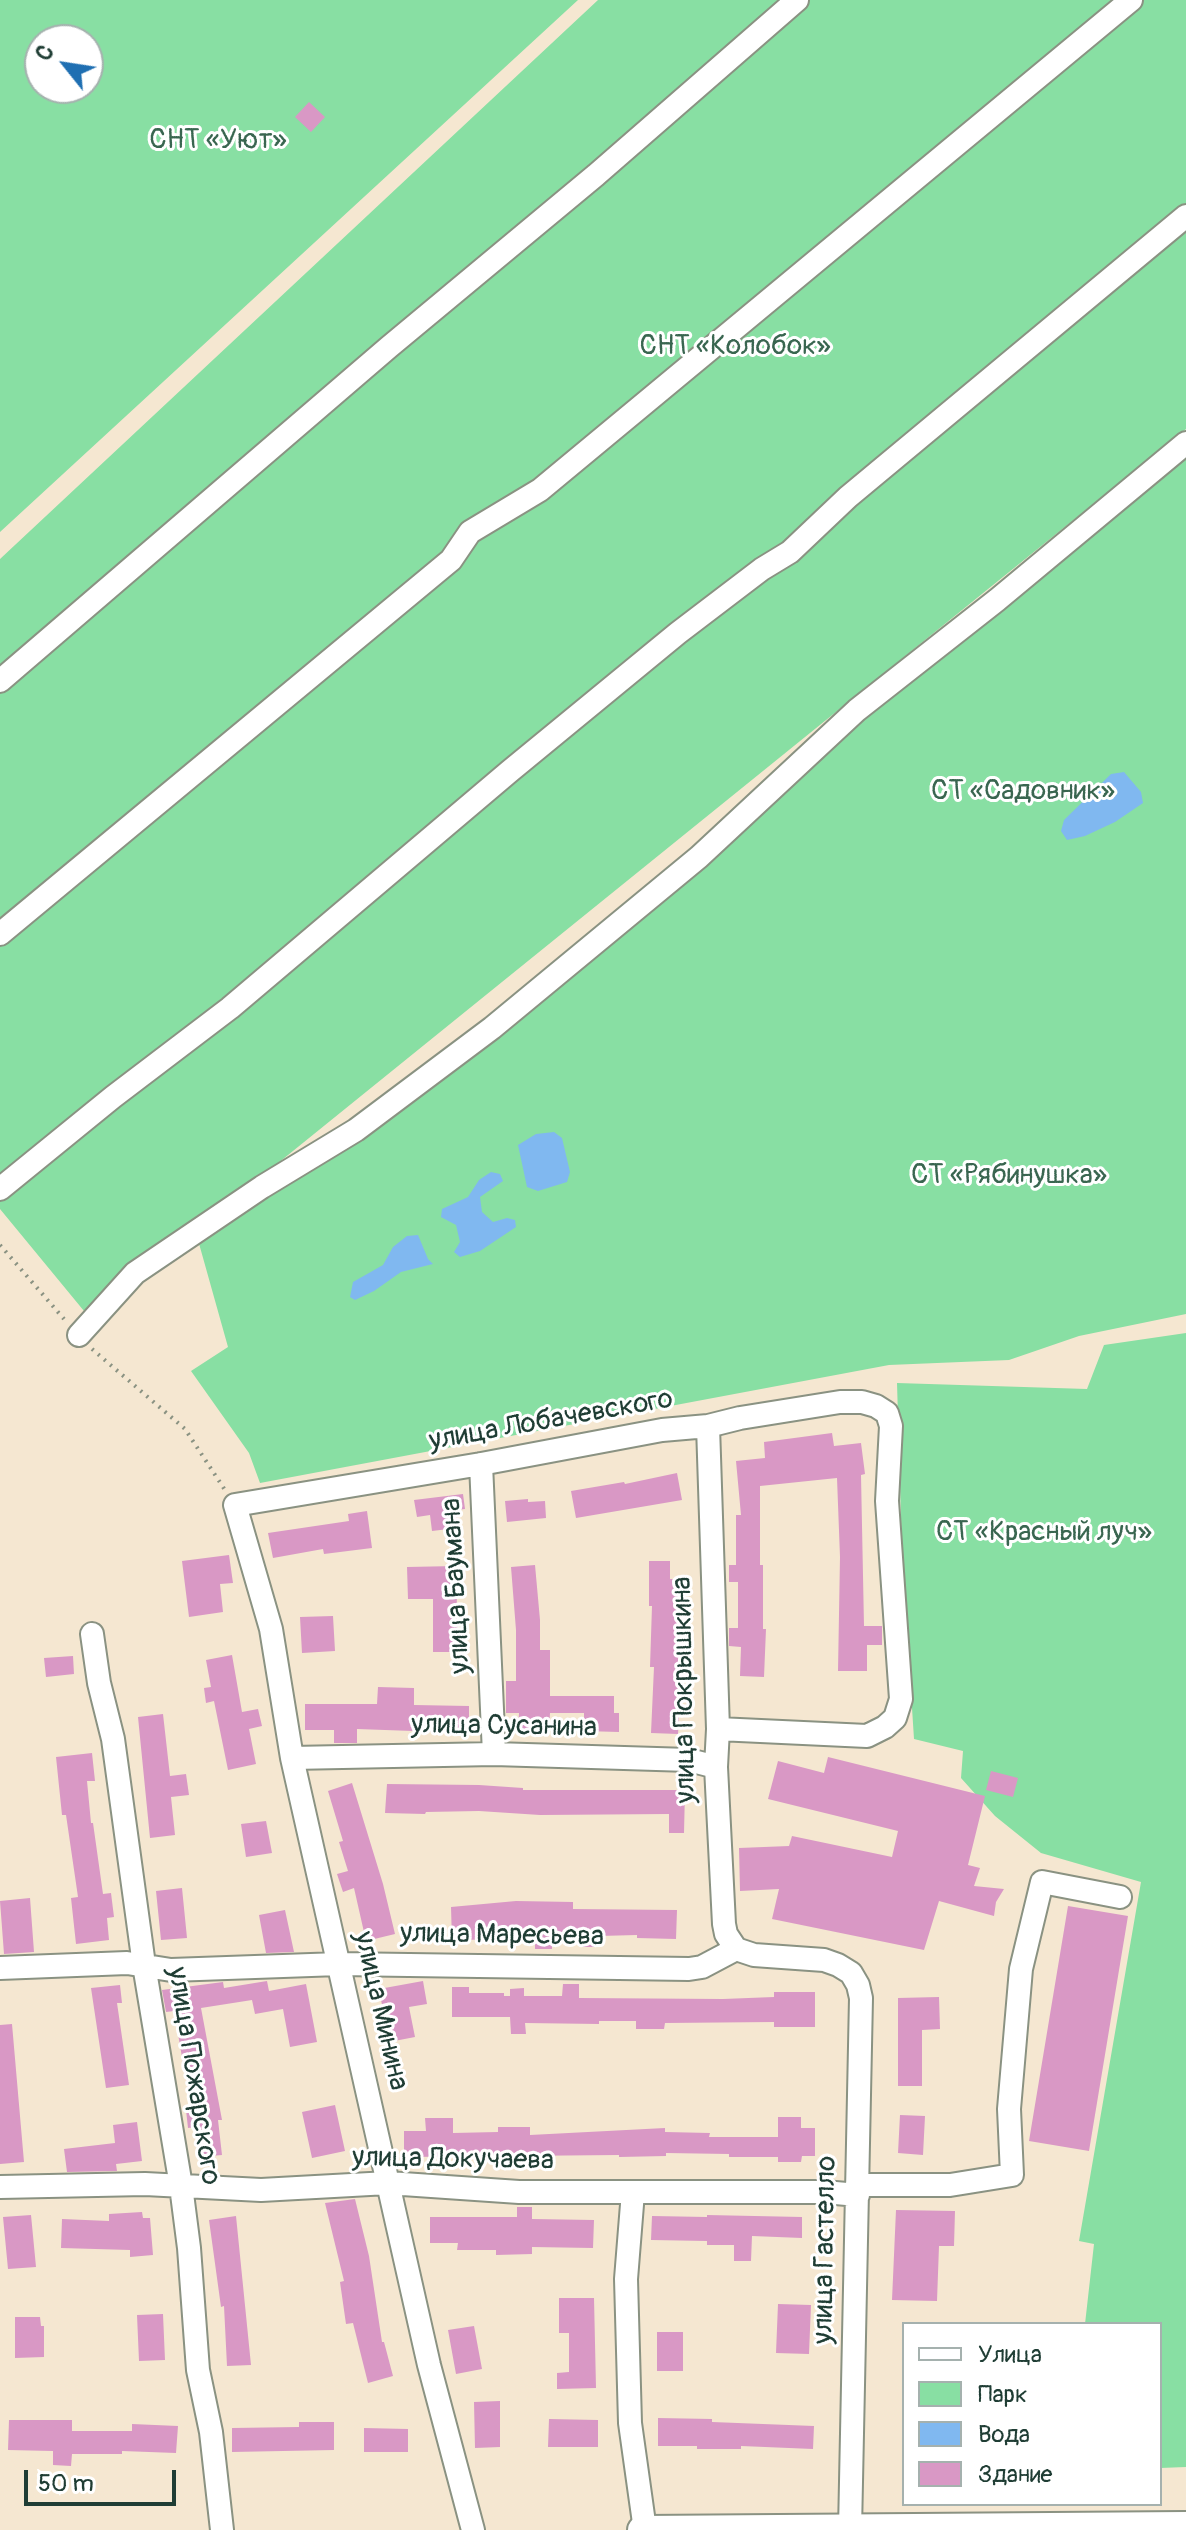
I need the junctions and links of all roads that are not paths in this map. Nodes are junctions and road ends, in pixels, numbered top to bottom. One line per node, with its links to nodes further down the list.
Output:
1 (797, 0): 5 (street)
2 (1131, 0): 6 (street)
3 (1186, 216): 7 (street)
4 (1186, 443): 8 (street)
5 (0, 681)
6 (0, 934)
7 (0, 1189)
8 (79, 1335)
9 (708, 1426): 10 (street, улица Лобачевского); 13 (street, улица Покрышкина); 13 (street, улица Лобачевского)
10 (481, 1464): 11 (street, улица Лобачевского); 14 (street, улица Баумана)
11 (235, 1505): 15 (street, улица Минина)
12 (92, 1634): 20 (street, улица Пожарского)
13 (718, 1729): 16 (street, улица Покрышкина)
14 (494, 1754): 15 (street, улица Сусанина); 16 (street, улица Сусанина)
15 (292, 1758): 19 (street, улица Минина)
16 (716, 1767): 18 (street, улица Покрышкина)
17 (1120, 1897): 25 (street, улица Докучаева)
18 (736, 1949): 19 (street, улица Маресьева); 25 (street, улица Гастелло)
19 (339, 1964): 20 (street, улица Маресьева); 22 (street, улица Минина)
20 (144, 1965): 21 (street, улица Маресьева); 23 (street, улица Пожарского)
21 (0, 1968)
22 (388, 2183): 23 (street, улица Докучаева); 26 (street, улица Докучаева); 29 (street, улица Минина)
23 (181, 2186): 24 (street, улица Докучаева); 28 (street, улица Пожарского)
24 (0, 2187)
25 (858, 2190): 26 (street, улица Докучаева); 31 (street, улица Гастелло)
26 (633, 2192): 30 (street)
27 (1186, 2526): 31 (main road)
28 (222, 2530)
29 (473, 2530)
30 (644, 2530): 31 (main road)
31 (850, 2530)

